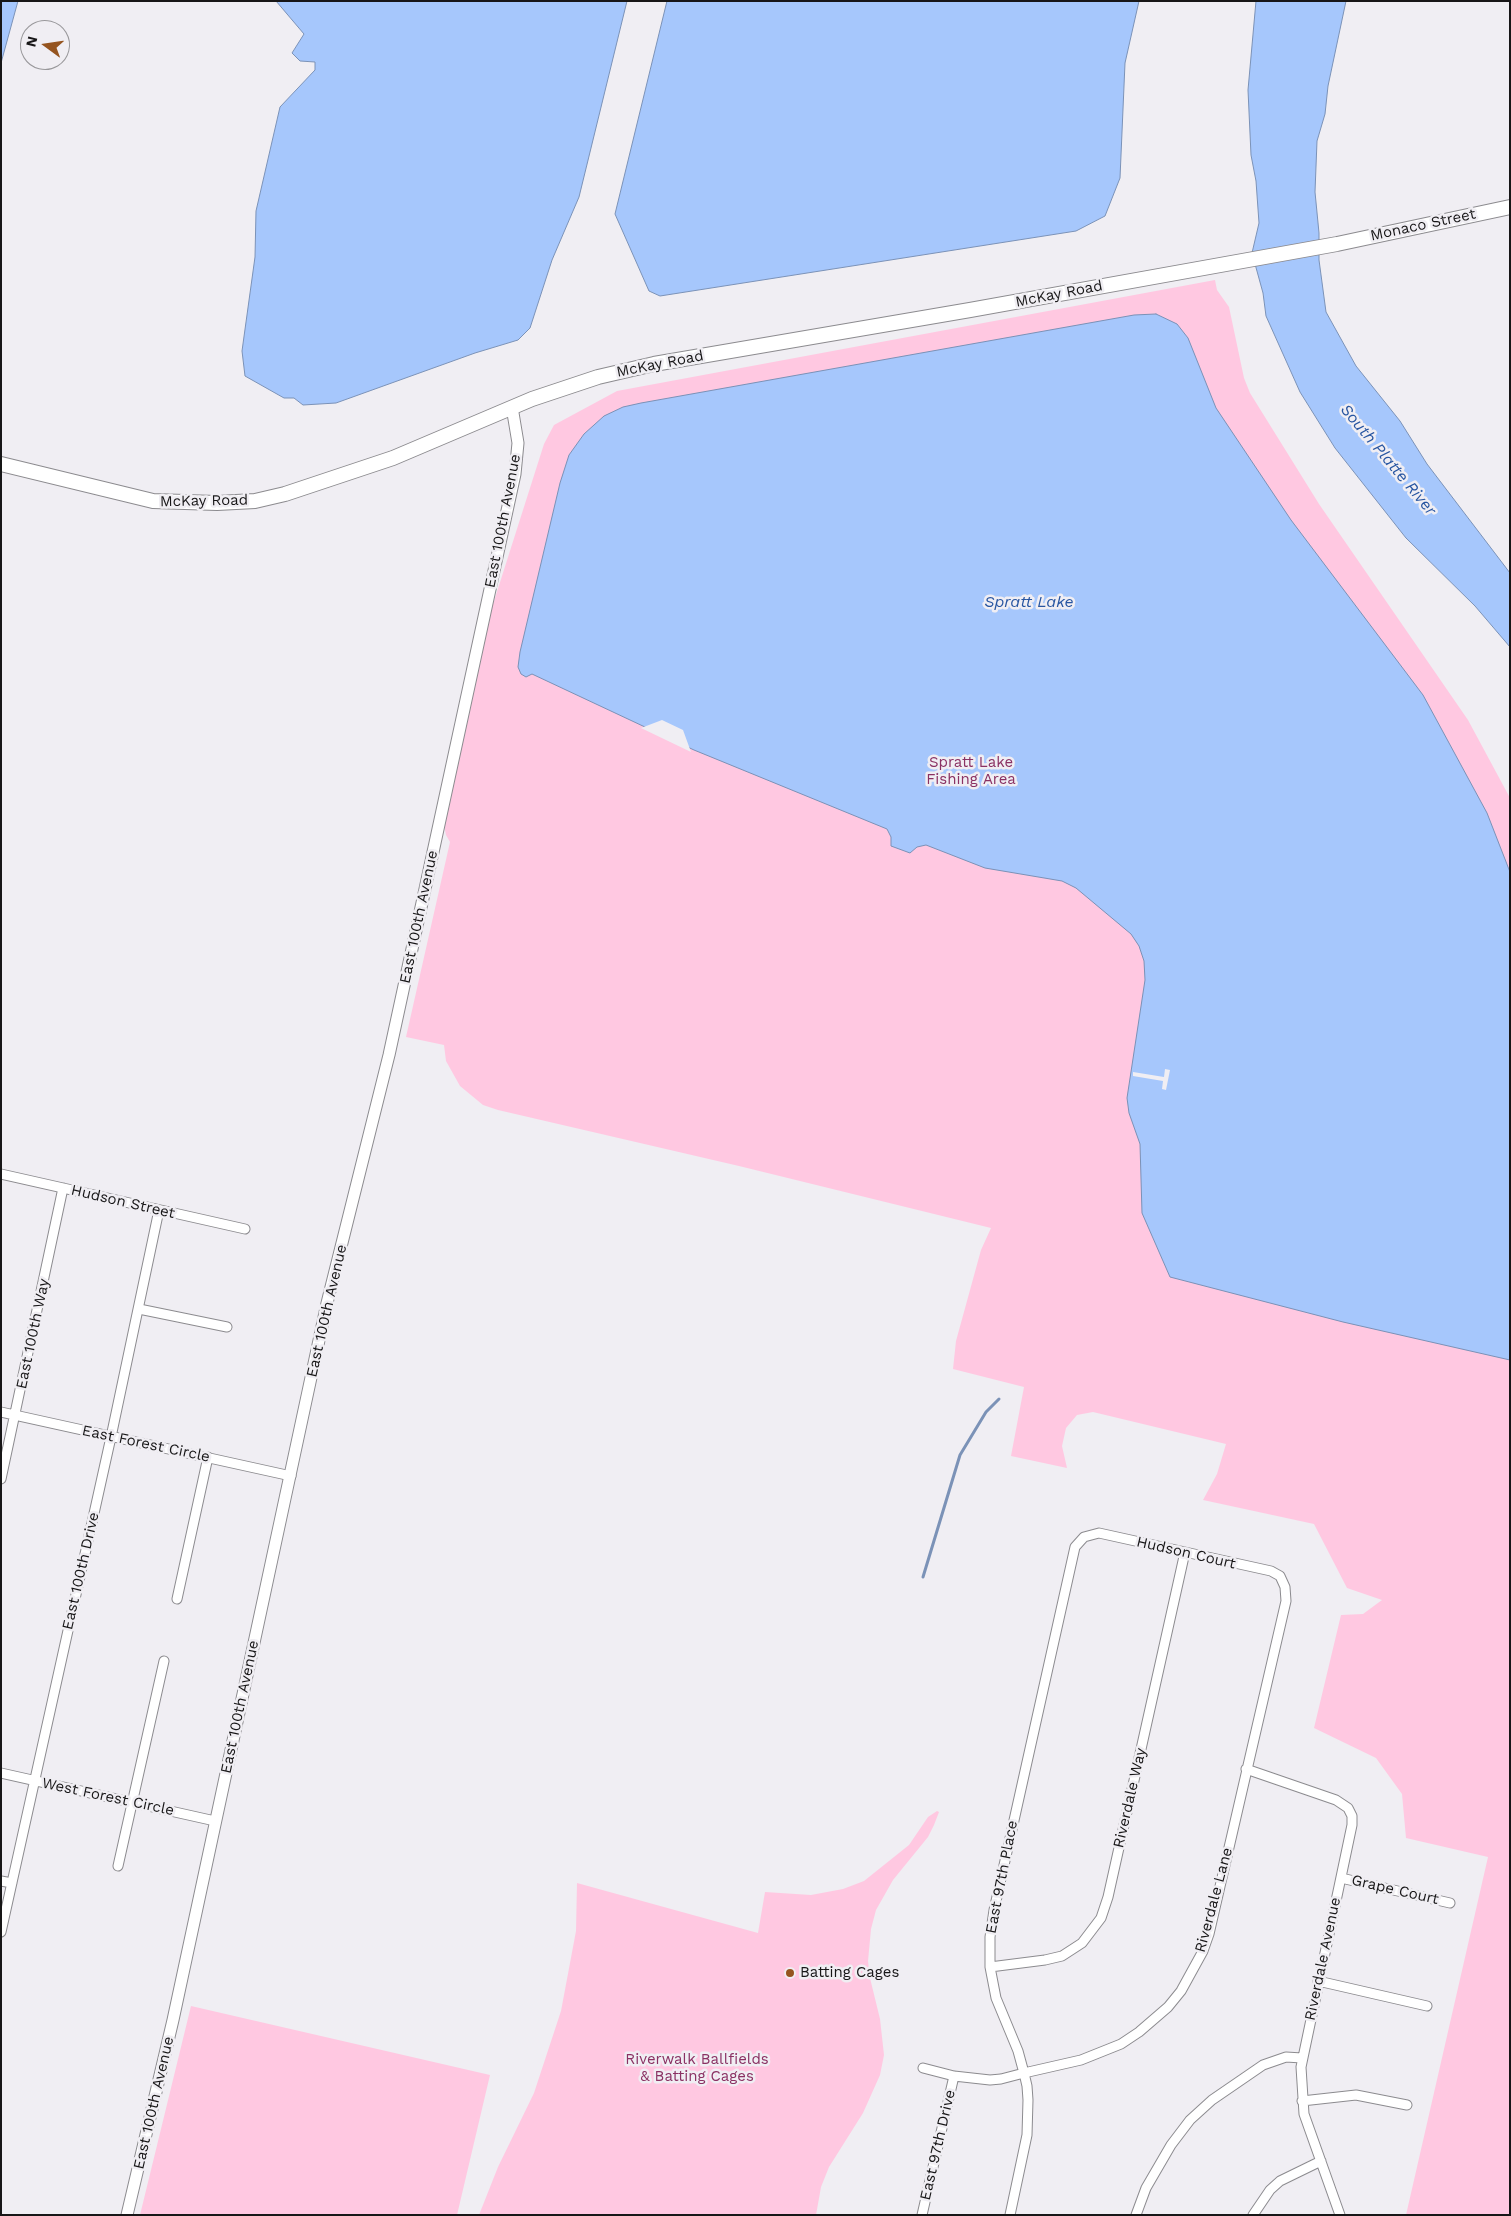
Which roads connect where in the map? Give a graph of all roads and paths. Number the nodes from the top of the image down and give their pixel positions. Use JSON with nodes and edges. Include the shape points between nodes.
{"nodes":[{"id":1,"x":1510,"y":207,"type":"edge"},
{"id":2,"x":1337,"y":244,"type":"joint"},
{"id":3,"x":512,"y":408,"type":"junction"},
{"id":4,"x":1,"y":464,"type":"edge"},
{"id":5,"x":1,"y":1174,"type":"edge"},
{"id":6,"x":63,"y":1188,"type":"junction"},
{"id":7,"x":159,"y":1210,"type":"junction"},
{"id":8,"x":246,"y":1229,"type":"dead end"},
{"id":9,"x":139,"y":1309,"type":"junction"},
{"id":10,"x":227,"y":1327,"type":"dead end"},
{"id":11,"x":1,"y":1412,"type":"edge"},
{"id":12,"x":16,"y":1416,"type":"junction"},
{"id":13,"x":111,"y":1437,"type":"junction"},
{"id":14,"x":208,"y":1458,"type":"junction"},
{"id":15,"x":291,"y":1476,"type":"junction"},
{"id":16,"x":1,"y":1479,"type":"edge"},
{"id":17,"x":1081,"y":1540,"type":"joint"},
{"id":18,"x":1185,"y":1552,"type":"junction"},
{"id":19,"x":1285,"y":1587,"type":"joint"},
{"id":20,"x":177,"y":1599,"type":"dead end"},
{"id":21,"x":164,"y":1661,"type":"dead end"},
{"id":22,"x":1246,"y":1769,"type":"junction"},
{"id":23,"x":1,"y":1773,"type":"edge"},
{"id":24,"x":34,"y":1781,"type":"junction"},
{"id":25,"x":132,"y":1802,"type":"junction"},
{"id":26,"x":215,"y":1821,"type":"junction"},
{"id":27,"x":118,"y":1866,"type":"dead end"},
{"id":28,"x":1341,"y":1878,"type":"junction"},
{"id":29,"x":1,"y":1881,"type":"edge"},
{"id":30,"x":12,"y":1883,"type":"junction"},
{"id":31,"x":1450,"y":1903,"type":"dead end"},
{"id":32,"x":1,"y":1932,"type":"edge"},
{"id":33,"x":990,"y":1967,"type":"junction"},
{"id":34,"x":1318,"y":1981,"type":"junction"},
{"id":35,"x":1427,"y":2006,"type":"dead end"},
{"id":36,"x":1302,"y":2058,"type":"junction"},
{"id":37,"x":924,"y":2068,"type":"dead end"},
{"id":38,"x":1024,"y":2073,"type":"junction"},
{"id":39,"x":954,"y":2076,"type":"junction"},
{"id":40,"x":1302,"y":2101,"type":"junction"},
{"id":41,"x":1407,"y":2104,"type":"dead end"},
{"id":42,"x":1321,"y":2161,"type":"junction"},
{"id":43,"x":127,"y":2215,"type":"edge"},
{"id":44,"x":922,"y":2215,"type":"edge"},
{"id":45,"x":1010,"y":2215,"type":"edge"},
{"id":46,"x":1136,"y":2215,"type":"edge"},
{"id":47,"x":1253,"y":2215,"type":"edge"},
{"id":48,"x":1340,"y":2215,"type":"edge"}],
"edges":[{"from":1,"to":2,"type":"main road","name":"Monaco Street"},
{"from":2,"to":3,"type":"main road","name":"McKay Road","via":[[654,364],[598,376]]},
{"from":3,"to":4,"type":"main road","name":"McKay Road","via":[[393,458],[255,501],[217,504],[152,501]]},
{"from":3,"to":15,"type":"street","name":"East 100th Avenue","via":[[518,443],[513,483],[389,1055],[327,1303]]},
{"from":5,"to":6,"type":"street","name":"Hudson Street"},
{"from":6,"to":7,"type":"street","name":"Hudson Street"},
{"from":6,"to":12,"type":"street","name":"East 100th Way"},
{"from":7,"to":8,"type":"street","name":"Hudson Street"},
{"from":7,"to":9,"type":"street","name":"East 100th Drive"},
{"from":9,"to":10,"type":"street"},
{"from":9,"to":13,"type":"street","name":"East 100th Drive"},
{"from":11,"to":12,"type":"street","name":"East Forest Circle"},
{"from":12,"to":13,"type":"street","name":"East Forest Circle"},
{"from":12,"to":16,"type":"street","name":"East 100th Way"},
{"from":13,"to":14,"type":"street","name":"East Forest Circle"},
{"from":13,"to":24,"type":"street","name":"East 100th Drive"},
{"from":14,"to":15,"type":"street","name":"East Forest Circle"},
{"from":14,"to":20,"type":"street"},
{"from":15,"to":26,"type":"street","name":"East 100th Avenue"},
{"from":17,"to":18,"type":"street","name":"Hudson Court","via":[[1099,1533]]},
{"from":17,"to":33,"type":"street","name":"East 97th Place","via":[[1073,1553],[994,1910]]},
{"from":18,"to":19,"type":"street","name":"Hudson Court","via":[[1271,1572],[1280,1576]]},
{"from":18,"to":33,"type":"street","name":"Riverdale Way","via":[[1101,1918],[1082,1943],[1062,1956]]},
{"from":19,"to":22,"type":"street","name":"Riverdale Lane","via":[[1286,1601]]},
{"from":21,"to":25,"type":"street"},
{"from":22,"to":28,"type":"street","name":"Riverdale Avenue","via":[[1336,1800],[1348,1808],[1352,1825]]},
{"from":22,"to":38,"type":"street","name":"Riverdale Lane","via":[[1209,1934],[1181,1991],[1149,2025],[1121,2044],[1081,2060]]},
{"from":23,"to":24,"type":"street","name":"West Forest Circle"},
{"from":24,"to":25,"type":"street","name":"West Forest Circle"},
{"from":24,"to":30,"type":"street","name":"East 100th Drive"},
{"from":25,"to":26,"type":"street","name":"West Forest Circle"},
{"from":25,"to":27,"type":"street"},
{"from":26,"to":43,"type":"street","name":"East 100th Avenue"},
{"from":28,"to":31,"type":"street","name":"Grape Court"},
{"from":28,"to":34,"type":"street","name":"Riverdale Avenue"},
{"from":29,"to":30,"type":"street"},
{"from":30,"to":32,"type":"street","name":"East 100th Drive"},
{"from":33,"to":38,"type":"street","name":"East 97th Place","via":[[996,1998]]},
{"from":34,"to":35,"type":"street"},
{"from":34,"to":36,"type":"street","name":"Riverdale Avenue"},
{"from":36,"to":40,"type":"street","name":"Riverdale Avenue"},
{"from":36,"to":46,"type":"street","via":[[1286,2057],[1263,2065],[1226,2088],[1198,2113],[1162,2158]]},
{"from":37,"to":39,"type":"street","name":"Riverdale Lane"},
{"from":38,"to":39,"type":"street","name":"Riverdale Lane","via":[[990,2080]]},
{"from":38,"to":45,"type":"street","name":"East 97th Place","via":[[1028,2100],[1027,2135]]},
{"from":39,"to":44,"type":"street","name":"East 97th Drive"},
{"from":40,"to":41,"type":"street","via":[[1356,2094]]},
{"from":40,"to":42,"type":"street","name":"Riverdale Avenue"},
{"from":42,"to":47,"type":"street","via":[[1280,2181]]},
{"from":42,"to":48,"type":"street","name":"Riverdale Avenue"}]}
